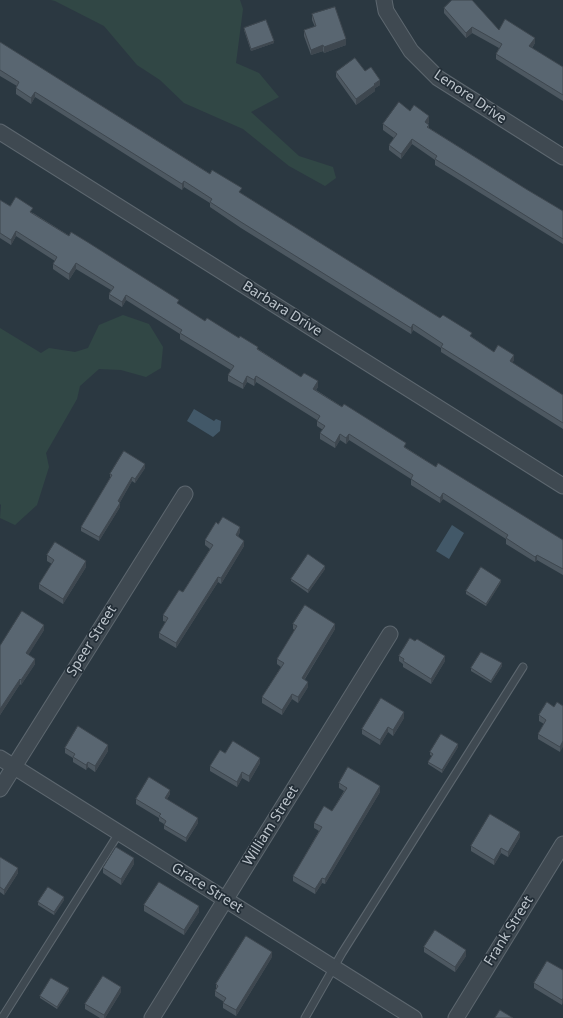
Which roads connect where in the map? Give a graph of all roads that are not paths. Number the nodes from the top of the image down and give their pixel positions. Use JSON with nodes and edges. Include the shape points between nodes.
{"nodes":[{"id":1,"x":384,"y":0,"type":"edge"},
{"id":2,"x":0,"y":132,"type":"edge"},
{"id":3,"x":563,"y":157,"type":"edge"},
{"id":4,"x":563,"y":486,"type":"edge"},
{"id":5,"x":185,"y":494,"type":"dead end"},
{"id":6,"x":390,"y":634,"type":"dead end"},
{"id":7,"x":523,"y":667,"type":"dead end"},
{"id":8,"x":0,"y":758,"type":"edge"},
{"id":9,"x":14,"y":767,"type":"junction"},
{"id":10,"x":0,"y":789,"type":"edge"},
{"id":11,"x":119,"y":833,"type":"junction"},
{"id":12,"x":563,"y":844,"type":"edge"},
{"id":13,"x":226,"y":900,"type":"junction"},
{"id":14,"x":334,"y":968,"type":"junction"},
{"id":15,"x":2,"y":1018,"type":"edge"},
{"id":16,"x":152,"y":1018,"type":"edge"},
{"id":17,"x":305,"y":1018,"type":"edge"},
{"id":18,"x":414,"y":1018,"type":"edge"},
{"id":19,"x":456,"y":1018,"type":"edge"}],
"edges":[{"from":1,"to":3,"type":"street","name":"Lenore Drive","via":[[386,11],[410,51],[438,78]]},
{"from":2,"to":4,"type":"street","name":"Barbara Drive"},
{"from":5,"to":9,"type":"street","name":"Speer Street"},
{"from":6,"to":13,"type":"street","name":"William Street"},
{"from":7,"to":14,"type":"lane"},
{"from":8,"to":9,"type":"street","name":"Grace Street"},
{"from":9,"to":10,"type":"street","name":"Speer Street"},
{"from":9,"to":11,"type":"street","name":"Grace Street"},
{"from":11,"to":13,"type":"street","name":"Grace Street"},
{"from":11,"to":15,"type":"lane"},
{"from":12,"to":19,"type":"street","name":"Frank Street"},
{"from":13,"to":14,"type":"street","name":"Grace Street"},
{"from":13,"to":16,"type":"street","name":"William Street"},
{"from":14,"to":17,"type":"lane"},
{"from":14,"to":18,"type":"street","name":"Grace Street"}]}
